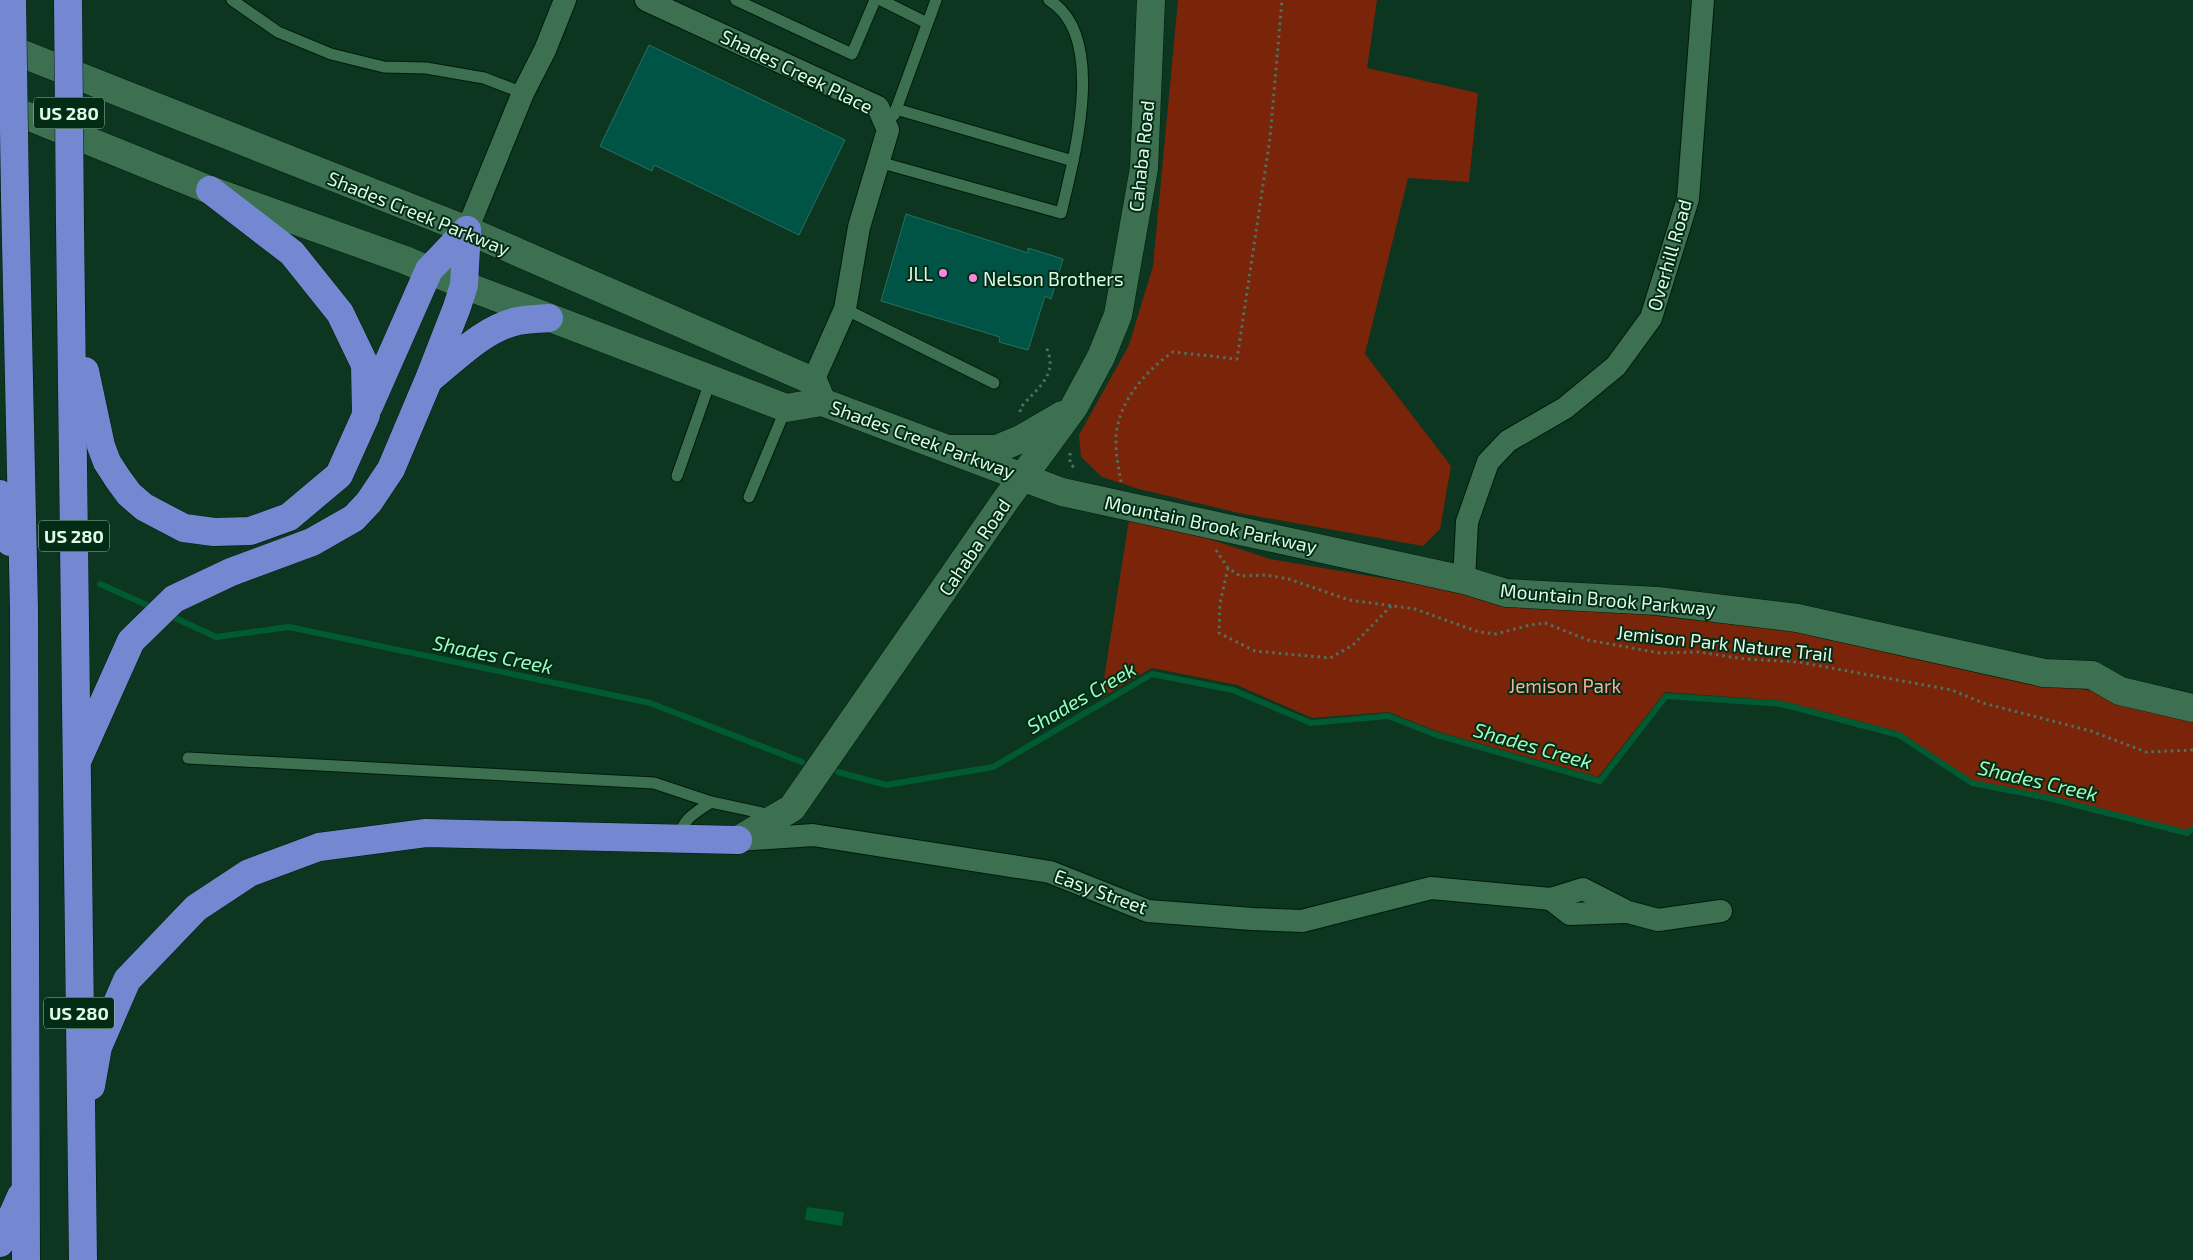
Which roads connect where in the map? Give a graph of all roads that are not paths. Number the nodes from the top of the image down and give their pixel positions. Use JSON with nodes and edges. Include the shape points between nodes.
{"nodes":[{"id":1,"x":12,"y":0,"type":"edge"},
{"id":2,"x":68,"y":0,"type":"edge"},
{"id":3,"x":232,"y":0,"type":"edge"},
{"id":4,"x":565,"y":0,"type":"edge"},
{"id":5,"x":646,"y":0,"type":"edge"},
{"id":6,"x":736,"y":0,"type":"edge"},
{"id":7,"x":875,"y":0,"type":"edge"},
{"id":8,"x":881,"y":0,"type":"edge"},
{"id":9,"x":936,"y":0,"type":"edge"},
{"id":10,"x":1049,"y":0,"type":"edge"},
{"id":11,"x":1151,"y":0,"type":"edge"},
{"id":12,"x":1703,"y":0,"type":"edge"},
{"id":13,"x":928,"y":23,"type":"junction"},
{"id":14,"x":0,"y":45,"type":"edge"},
{"id":15,"x":523,"y":93,"type":"junction"},
{"id":16,"x":0,"y":105,"type":"edge"},
{"id":17,"x":896,"y":109,"type":"junction"},
{"id":18,"x":888,"y":130,"type":"junction"},
{"id":19,"x":1074,"y":161,"type":"junction"},
{"id":20,"x":879,"y":162,"type":"junction"},
{"id":21,"x":210,"y":190,"type":"junction"},
{"id":22,"x":467,"y":230,"type":"junction"},
{"id":23,"x":429,"y":270,"type":"junction"},
{"id":24,"x":464,"y":285,"type":"junction"},
{"id":25,"x":72,"y":308,"type":"junction"},
{"id":26,"x":845,"y":309,"type":"junction"},
{"id":27,"x":549,"y":318,"type":"junction"},
{"id":28,"x":430,"y":379,"type":"junction"},
{"id":29,"x":711,"y":379,"type":"junction"},
{"id":30,"x":994,"y":383,"type":"dead end"},
{"id":31,"x":818,"y":392,"type":"junction"},
{"id":32,"x":786,"y":408,"type":"junction"},
{"id":33,"x":1074,"y":408,"type":"junction"},
{"id":34,"x":366,"y":415,"type":"junction"},
{"id":35,"x":946,"y":449,"type":"junction"},
{"id":36,"x":677,"y":476,"type":"dead end"},
{"id":37,"x":1024,"y":477,"type":"junction"},
{"id":38,"x":0,"y":494,"type":"edge"},
{"id":39,"x":749,"y":497,"type":"dead end"},
{"id":40,"x":1464,"y":580,"type":"junction"},
{"id":41,"x":24,"y":609,"type":"junction"},
{"id":42,"x":2193,"y":708,"type":"edge"},
{"id":43,"x":188,"y":758,"type":"dead end"},
{"id":44,"x":76,"y":765,"type":"junction"},
{"id":45,"x":712,"y":802,"type":"junction"},
{"id":46,"x":777,"y":817,"type":"junction"},
{"id":47,"x":680,"y":838,"type":"junction"},
{"id":48,"x":738,"y":840,"type":"junction"},
{"id":49,"x":1721,"y":911,"type":"dead end"},
{"id":50,"x":80,"y":1141,"type":"junction"},
{"id":51,"x":26,"y":1185,"type":"junction"},
{"id":52,"x":0,"y":1243,"type":"edge"},
{"id":53,"x":26,"y":1260,"type":"edge"},
{"id":54,"x":83,"y":1260,"type":"edge"}],
"edges":[{"from":1,"to":41,"type":"highway","number":"US 280","bridge":true},
{"from":2,"to":25,"type":"highway","number":"US 280","bridge":true},
{"from":3,"to":15,"type":"lane","via":[[278,32],[331,54],[384,67],[426,68],[484,78]]},
{"from":4,"to":15,"type":"street"},
{"from":5,"to":18,"type":"street","name":"Shades Creek Place","via":[[878,107]]},
{"from":6,"to":7,"type":"lane","via":[[852,54]]},
{"from":8,"to":13,"type":"lane"},
{"from":9,"to":13,"type":"lane"},
{"from":10,"to":19,"type":"lane","via":[[1070,20],[1081,52],[1081,96]]},
{"from":11,"to":33,"type":"main road","name":"Cahaba Road","via":[[1144,168],[1118,315],[1101,357]]},
{"from":12,"to":40,"type":"street","name":"Overhill Road","via":[[1688,199],[1651,318],[1616,366],[1564,408],[1508,441],[1488,462],[1467,522]]},
{"from":13,"to":17,"type":"lane"},
{"from":14,"to":22,"type":"main road","name":"Shades Creek Parkway"},
{"from":15,"to":22,"type":"street"},
{"from":16,"to":21,"type":"main road"},
{"from":17,"to":18,"type":"lane"},
{"from":17,"to":19,"type":"lane"},
{"from":18,"to":20,"type":"street","name":"Shades Creek Place"},
{"from":19,"to":20,"type":"lane","via":[[1061,213]]},
{"from":20,"to":26,"type":"street","name":"Shades Creek Place","via":[[859,227]]},
{"from":21,"to":23,"type":"main road"},
{"from":21,"to":34,"type":"highway","via":[[292,253],[340,313],[365,365]]},
{"from":22,"to":23,"type":"highway"},
{"from":22,"to":24,"type":"highway"},
{"from":22,"to":31,"type":"main road","name":"Shades Creek Parkway"},
{"from":23,"to":24,"type":"main road"},
{"from":23,"to":34,"type":"highway"},
{"from":24,"to":27,"type":"main road"},
{"from":24,"to":28,"type":"highway"},
{"from":25,"to":34,"type":"highway","via":[[96,426],[107,462],[129,494],[144,507],[184,528],[214,532],[250,531],[289,517],[338,475]]},
{"from":25,"to":44,"type":"highway","number":"US 280"},
{"from":26,"to":30,"type":"lane"},
{"from":26,"to":31,"type":"street","name":"Shades Creek Place"},
{"from":27,"to":28,"type":"highway","via":[[517,321],[497,329]]},
{"from":27,"to":29,"type":"main road"},
{"from":28,"to":44,"type":"highway","via":[[391,469],[374,496],[354,518],[312,542],[231,572],[174,598],[130,641]]},
{"from":29,"to":32,"type":"main road"},
{"from":29,"to":36,"type":"lane"},
{"from":31,"to":32,"type":"main road","name":"Shades Creek Parkway"},
{"from":31,"to":35,"type":"main road","name":"Shades Creek Parkway"},
{"from":32,"to":39,"type":"lane"},
{"from":33,"to":35,"type":"main road","via":[[998,449]]},
{"from":33,"to":37,"type":"main road","name":"Cahaba Road"},
{"from":35,"to":37,"type":"main road","name":"Shades Creek Parkway"},
{"from":37,"to":40,"type":"main road","name":"Mountain Brook Parkway","via":[[1062,492],[1154,512],[1213,534]]},
{"from":37,"to":46,"type":"main road","name":"Cahaba Road","via":[[792,808]]},
{"from":38,"to":41,"type":"highway"},
{"from":40,"to":42,"type":"main road","name":"Mountain Brook Parkway","via":[[1506,593],[1657,601],[1797,618],[2044,673],[2092,675],[2120,691]]},
{"from":41,"to":51,"type":"highway","number":"US 280"},
{"from":43,"to":45,"type":"lane","via":[[654,783]]},
{"from":44,"to":50,"type":"highway","number":"US 280"},
{"from":45,"to":46,"type":"lane"},
{"from":45,"to":47,"type":"lane","via":[[691,816],[681,830]]},
{"from":46,"to":48,"type":"main road","name":"Cahaba Road"},
{"from":47,"to":48,"type":"highway"},
{"from":47,"to":50,"type":"highway","via":[[426,833],[319,847],[249,873],[196,908],[127,980],[98,1047]]},
{"from":48,"to":49,"type":"street","name":"Easy Street","via":[[813,835],[1050,872],[1148,910],[1252,919],[1302,921],[1431,888],[1552,899],[1583,890],[1628,912],[1658,920]]},
{"from":50,"to":54,"type":"highway","number":"US 280"},
{"from":51,"to":52,"type":"highway"},
{"from":51,"to":53,"type":"highway","number":"US 280"}]}
